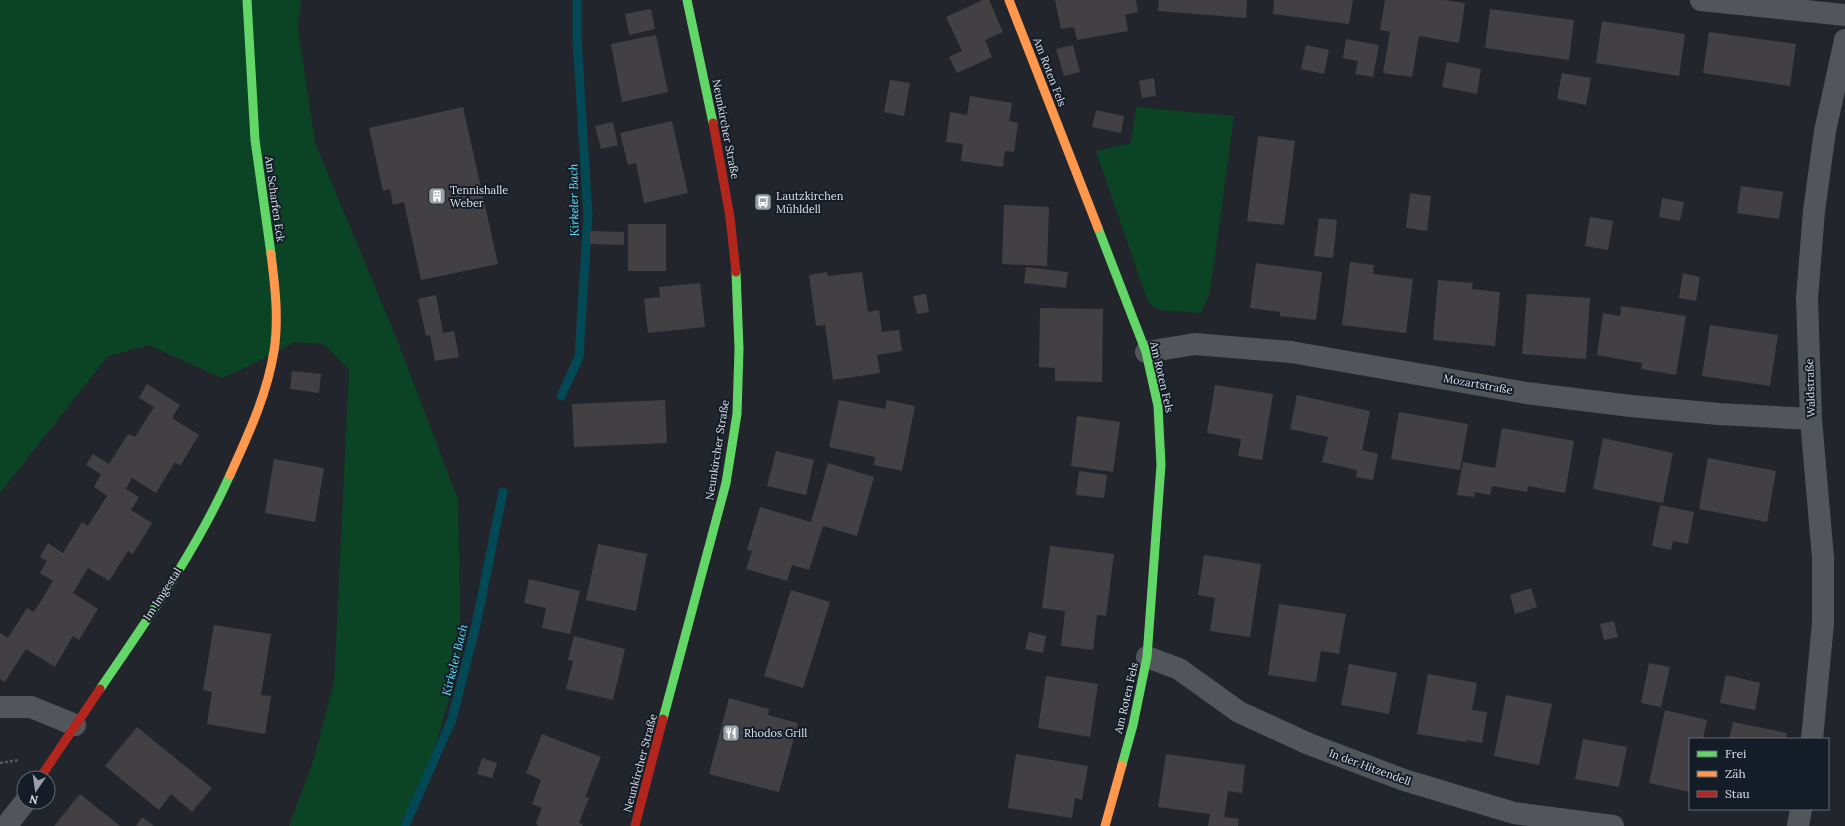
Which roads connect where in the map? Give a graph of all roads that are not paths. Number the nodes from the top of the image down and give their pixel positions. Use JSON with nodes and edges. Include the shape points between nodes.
{"nodes":[{"id":1,"x":247,"y":0,"type":"edge"},
{"id":2,"x":687,"y":0,"type":"edge"},
{"id":3,"x":1009,"y":0,"type":"edge"},
{"id":4,"x":1700,"y":0,"type":"edge"},
{"id":5,"x":1845,"y":15,"type":"edge"},
{"id":6,"x":1845,"y":40,"type":"edge"},
{"id":7,"x":1146,"y":352,"type":"junction"},
{"id":8,"x":263,"y":400,"type":"joint"},
{"id":9,"x":1811,"y":418,"type":"junction"},
{"id":10,"x":1147,"y":657,"type":"junction"},
{"id":11,"x":0,"y":707,"type":"edge"},
{"id":12,"x":74,"y":725,"type":"junction"},
{"id":13,"x":1812,"y":738,"type":"edge"},
{"id":14,"x":45,"y":770,"type":"edge"},
{"id":15,"x":19,"y":810,"type":"edge"},
{"id":16,"x":1801,"y":810,"type":"edge"},
{"id":17,"x":1514,"y":819,"type":"edge"},
{"id":18,"x":6,"y":826,"type":"edge"},
{"id":19,"x":635,"y":826,"type":"edge"},
{"id":20,"x":1104,"y":826,"type":"edge"},
{"id":21,"x":1613,"y":826,"type":"edge"},
{"id":22,"x":1798,"y":826,"type":"edge"}],
"edges":[{"from":1,"to":8,"type":"street","name":"Am Scharfen Eck","via":[[252,113],[275,289],[274,348]]},
{"from":2,"to":19,"type":"street","name":"Neunkircher Straße","via":[[720,156],[730,217],[737,284],[736,414],[726,483]]},
{"from":3,"to":7,"type":"street","name":"Am Roten Fels"},
{"from":4,"to":5,"type":"street"},
{"from":6,"to":9,"type":"street","name":"Waldstraße","via":[[1825,131],[1814,211],[1807,298]]},
{"from":7,"to":9,"type":"street","name":"Mozartstraße","via":[[1194,344],[1290,352],[1534,394],[1711,414]]},
{"from":7,"to":10,"type":"street","name":"Am Roten Fels","via":[[1158,406],[1162,465]]},
{"from":8,"to":12,"type":"street","name":"Im Imgestal","via":[[214,509],[169,585]]},
{"from":9,"to":13,"type":"street","name":"Waldstraße","via":[[1823,558],[1823,623]]},
{"from":10,"to":17,"type":"street","name":"In der Hitzendell","via":[[1179,669],[1239,712],[1309,744]]},
{"from":10,"to":20,"type":"street","name":"Am Roten Fels","via":[[1133,725]]},
{"from":11,"to":12,"type":"street","via":[[31,707]]},
{"from":12,"to":14,"type":"street","name":"Im Imgestal"},
{"from":15,"to":18,"type":"street"},
{"from":16,"to":22,"type":"street"},
{"from":17,"to":21,"type":"street","name":"In der Hitzendell"}]}
